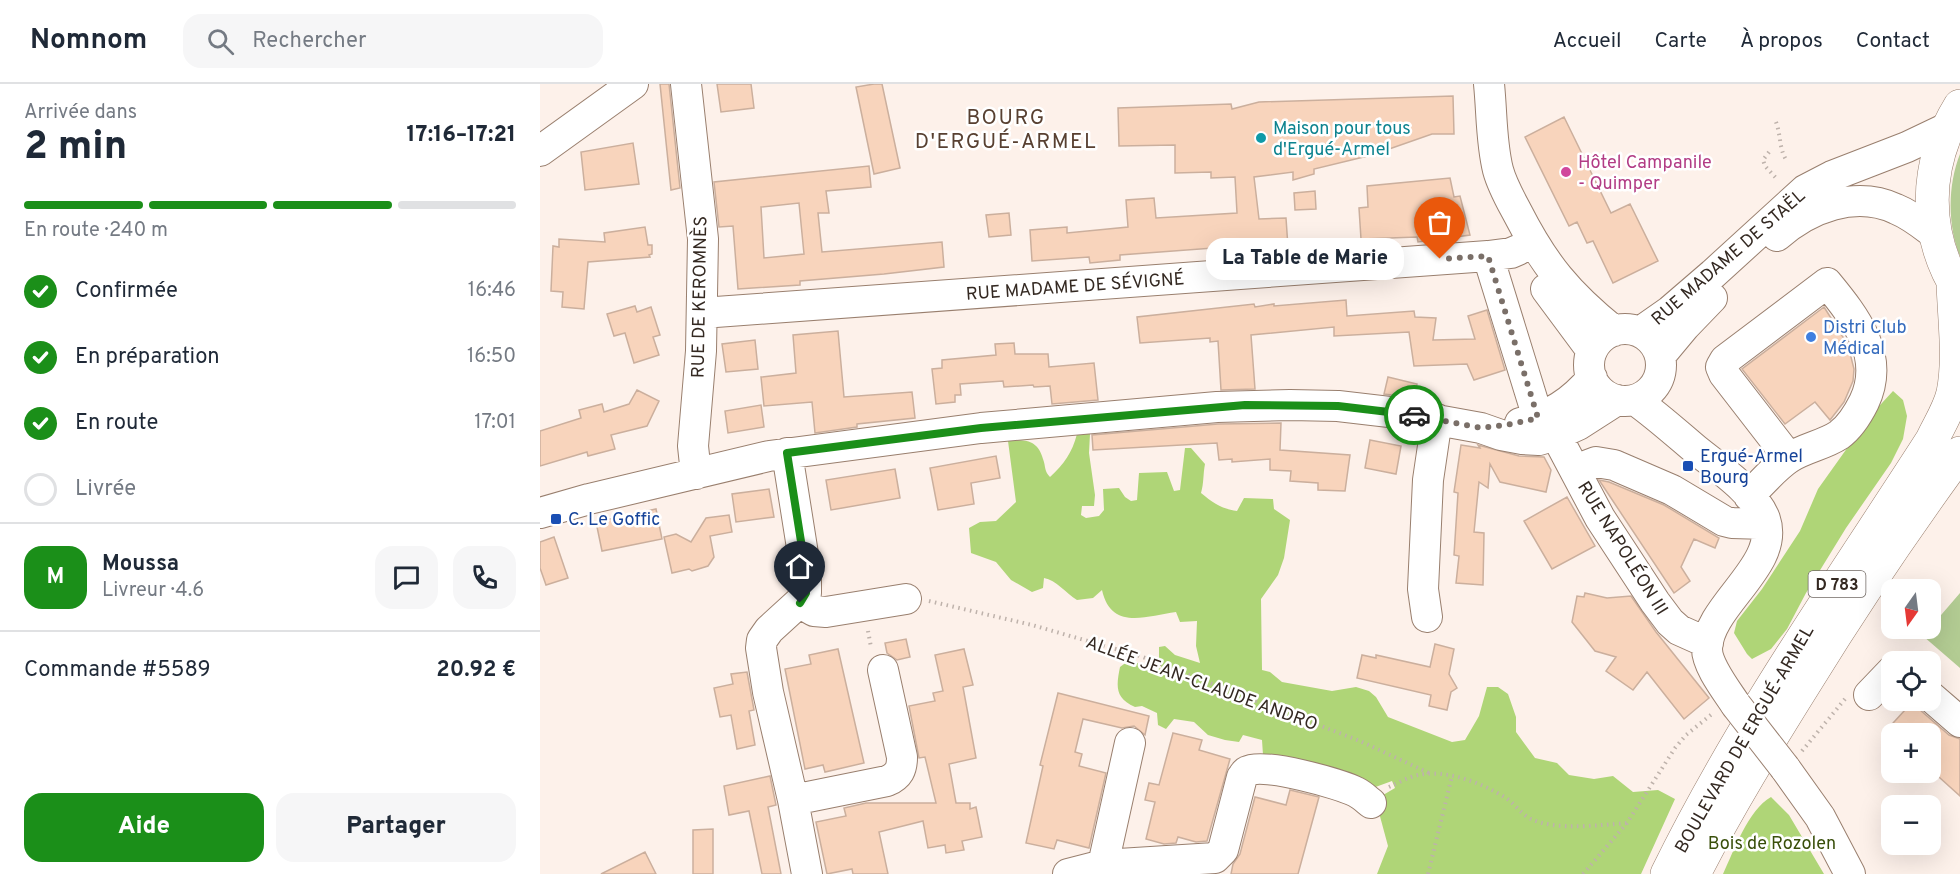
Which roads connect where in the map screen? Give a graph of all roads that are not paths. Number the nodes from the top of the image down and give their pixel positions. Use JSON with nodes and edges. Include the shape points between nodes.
{"nodes":[{"id":1,"x":633,"y":84,"type":"edge"},
{"id":2,"x":686,"y":84,"type":"edge"},
{"id":3,"x":1489,"y":84,"type":"edge"},
{"id":4,"x":1955,"y":116,"type":"edge"},
{"id":5,"x":540,"y":151,"type":"edge"},
{"id":6,"x":1935,"y":234,"type":"junction"},
{"id":7,"x":1530,"y":248,"type":"junction"},
{"id":8,"x":1488,"y":256,"type":"junction"},
{"id":9,"x":1956,"y":288,"type":"edge"},
{"id":10,"x":702,"y":313,"type":"junction"},
{"id":11,"x":1627,"y":331,"type":"junction"},
{"id":12,"x":1592,"y":365,"type":"junction"},
{"id":13,"x":1659,"y":369,"type":"junction"},
{"id":14,"x":1626,"y":400,"type":"junction"},
{"id":15,"x":1437,"y":419,"type":"junction"},
{"id":16,"x":1547,"y":427,"type":"junction"},
{"id":17,"x":1960,"y":453,"type":"edge"},
{"id":18,"x":778,"y":455,"type":"junction"},
{"id":19,"x":1789,"y":458,"type":"junction"},
{"id":20,"x":695,"y":466,"type":"junction"},
{"id":21,"x":1575,"y":470,"type":"junction"},
{"id":22,"x":1724,"y":472,"type":"junction"},
{"id":23,"x":540,"y":496,"type":"edge"},
{"id":24,"x":1749,"y":496,"type":"junction"},
{"id":25,"x":540,"y":513,"type":"edge"},
{"id":26,"x":1766,"y":524,"type":"junction"},
{"id":27,"x":906,"y":599,"type":"road end"},
{"id":28,"x":800,"y":603,"type":"junction"},
{"id":29,"x":1427,"y":617,"type":"dead end"},
{"id":30,"x":1708,"y":643,"type":"junction"},
{"id":31,"x":883,"y":670,"type":"road end"},
{"id":32,"x":1941,"y":706,"type":"edge"},
{"id":33,"x":1960,"y":722,"type":"edge"},
{"id":34,"x":1130,"y":743,"type":"dead end"},
{"id":35,"x":793,"y":800,"type":"junction"},
{"id":36,"x":1368,"y":801,"type":"road end"},
{"id":37,"x":1103,"y":866,"type":"junction"},
{"id":38,"x":807,"y":874,"type":"edge"},
{"id":39,"x":1068,"y":874,"type":"edge"},
{"id":40,"x":1667,"y":874,"type":"edge"},
{"id":41,"x":1694,"y":874,"type":"edge"},
{"id":42,"x":1850,"y":874,"type":"edge"}],
"edges":[{"from":1,"to":5,"type":"street"},
{"from":2,"to":10,"type":"street","name":"RUE DE KEROMNÈS","via":[[703,238]]},
{"from":3,"to":7,"type":"street","via":[[1501,204],[1508,230]]},
{"from":4,"to":6,"type":"main road","name":"BOULEVARD DE ERGUÉ-ARMEL","via":[[1934,170]]},
{"from":4,"to":11,"type":"street","name":"RUE MADAME DE STAËL","via":[[1907,147],[1805,190],[1670,311]]},
{"from":6,"to":9,"type":"main road","name":"BOULEVARD DE ERGUÉ-ARMEL"},
{"from":6,"to":13,"type":"street","name":"RUE MADAME DE STAËL","via":[[1895,208],[1870,202],[1828,205],[1813,212],[1780,233],[1699,311]]},
{"from":7,"to":8,"type":"street","name":"RUE MADAME DE SÉVIGNÉ"},
{"from":7,"to":11,"type":"street","via":[[1566,289]]},
{"from":7,"to":12,"type":"street"},
{"from":8,"to":10,"type":"street","name":"RUE MADAME DE SÉVIGNÉ"},
{"from":8,"to":16,"type":"street","name":"RUE NAPOLÉON III"},
{"from":9,"to":40,"type":"main road","name":"BOULEVARD DE ERGUÉ-ARMEL","number":"D 783","via":[[1957,353],[1953,394],[1944,416],[1801,638]]},
{"from":10,"to":20,"type":"street","name":"RUE DE KEROMNÈS"},
{"from":11,"to":12,"type":"street","via":[[1604,336]]},
{"from":11,"to":13,"type":"street","via":[[1649,338],[1656,346]]},
{"from":12,"to":14,"type":"street","via":[[1598,388],[1606,395]]},
{"from":12,"to":16,"type":"street","via":[[1582,390],[1562,406]]},
{"from":13,"to":14,"type":"street","via":[[1652,390]]},
{"from":13,"to":22,"type":"street"},
{"from":14,"to":16,"type":"street","via":[[1578,425]]},
{"from":14,"to":22,"type":"street"},
{"from":15,"to":16,"type":"street","via":[[1522,439],[1539,440]]},
{"from":15,"to":18,"type":"street","via":[[1338,406],[1245,405],[992,427]]},
{"from":15,"to":29,"type":"street","via":[[1428,480],[1423,589]]},
{"from":16,"to":21,"type":"street","name":"RUE NAPOLÉON III"},
{"from":17,"to":41,"type":"main road","number":"D 783","via":[[1855,603],[1751,770]]},
{"from":18,"to":20,"type":"street"},
{"from":18,"to":28,"type":"street","via":[[806,573],[806,593]]},
{"from":19,"to":19,"type":"street","via":[[1840,434],[1856,416],[1869,387],[1871,360],[1865,336],[1827,283],[1725,360],[1721,367]]},
{"from":19,"to":24,"type":"street"},
{"from":20,"to":23,"type":"street","via":[[588,480]]},
{"from":20,"to":25,"type":"street"},
{"from":21,"to":26,"type":"street","via":[[1605,462],[1648,478],[1724,520]]},
{"from":21,"to":30,"type":"street","name":"RUE NAPOLÉON III","via":[[1604,525],[1670,622]]},
{"from":22,"to":24,"type":"street"},
{"from":24,"to":26,"type":"street"},
{"from":26,"to":30,"type":"street","via":[[1759,558],[1717,621]]},
{"from":27,"to":28,"type":"street","via":[[820,612]]},
{"from":28,"to":35,"type":"street","via":[[769,630],[761,648]]},
{"from":30,"to":42,"type":"street","bridge":true,"via":[[1708,658],[1727,707],[1790,764]]},
{"from":31,"to":35,"type":"street","via":[[902,757],[898,774],[887,781]]},
{"from":32,"to":33,"type":"street"},
{"from":34,"to":37,"type":"street"},
{"from":35,"to":38,"type":"street"},
{"from":36,"to":37,"type":"street","via":[[1347,788],[1275,769],[1254,769],[1242,777],[1223,850],[1215,858]]},
{"from":37,"to":39,"type":"street"}]}
